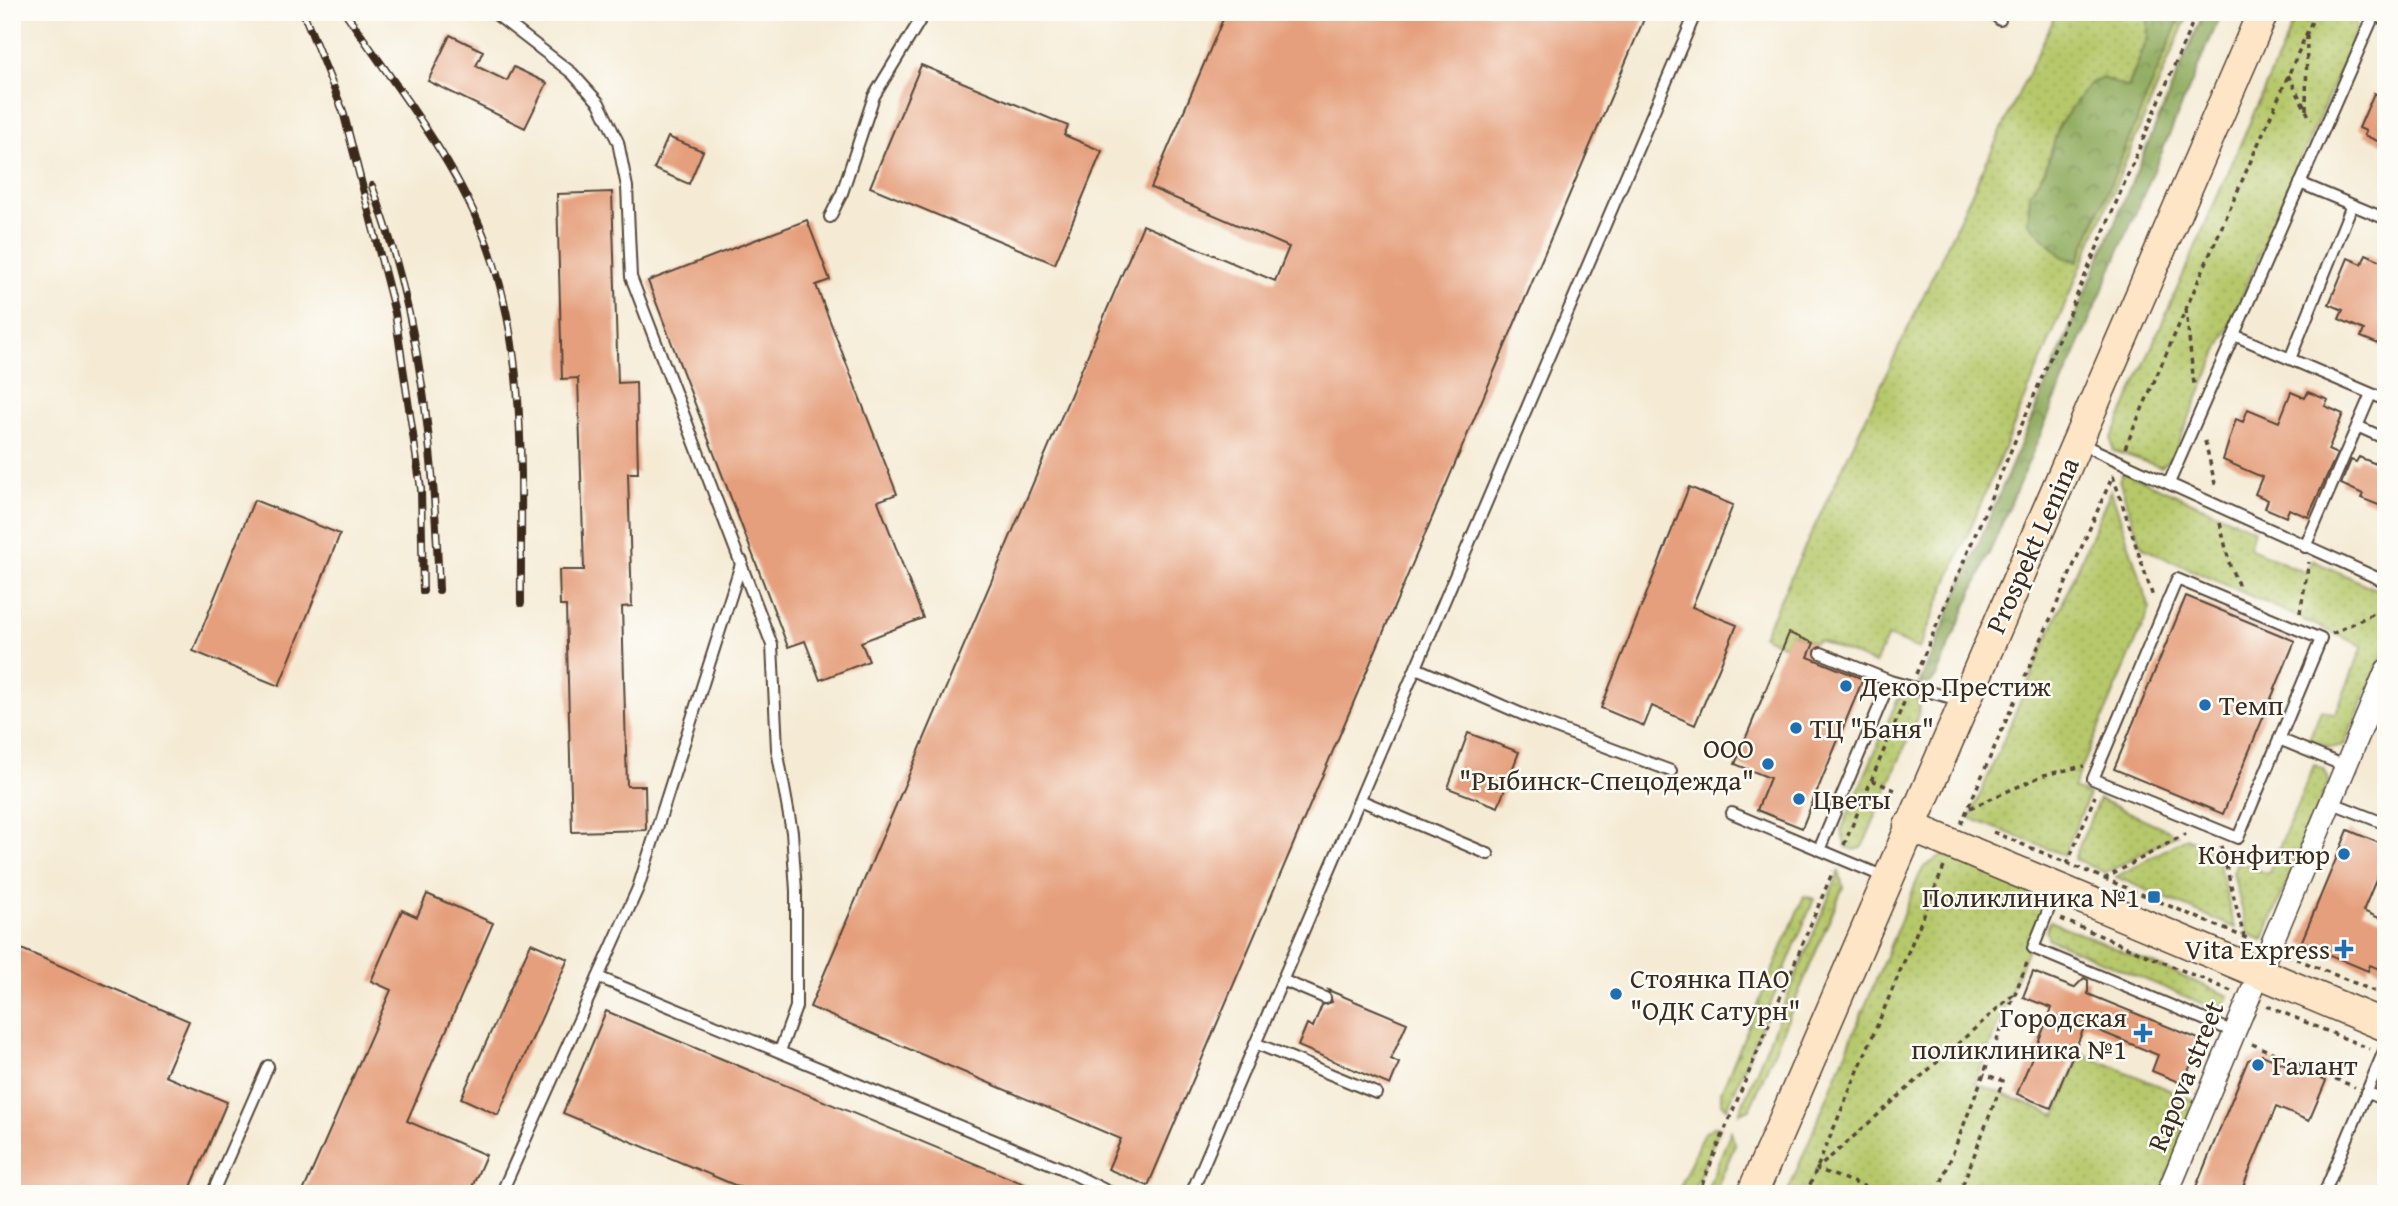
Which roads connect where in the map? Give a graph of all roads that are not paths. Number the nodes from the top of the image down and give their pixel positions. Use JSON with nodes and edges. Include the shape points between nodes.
{"nodes":[{"id":1,"x":493,"y":12,"type":"edge"},
{"id":2,"x":925,"y":12,"type":"edge"},
{"id":3,"x":1696,"y":12,"type":"edge"},
{"id":4,"x":2263,"y":12,"type":"edge"},
{"id":5,"x":2371,"y":14,"type":"edge"},
{"id":6,"x":2386,"y":20,"type":"edge"},
{"id":7,"x":2300,"y":183,"type":"junction"},
{"id":8,"x":2351,"y":205,"type":"junction"},
{"id":9,"x":830,"y":217,"type":"dead end"},
{"id":10,"x":2386,"y":219,"type":"edge"},
{"id":11,"x":2234,"y":335,"type":"junction"},
{"id":12,"x":2290,"y":359,"type":"junction"},
{"id":13,"x":2371,"y":394,"type":"junction"},
{"id":14,"x":2386,"y":400,"type":"edge"},
{"id":15,"x":2357,"y":426,"type":"junction"},
{"id":16,"x":2386,"y":439,"type":"edge"},
{"id":17,"x":2076,"y":442,"type":"junction"},
{"id":18,"x":2169,"y":483,"type":"junction"},
{"id":19,"x":2308,"y":549,"type":"junction"},
{"id":20,"x":742,"y":561,"type":"junction"},
{"id":21,"x":2386,"y":582,"type":"edge"},
{"id":22,"x":1821,"y":653,"type":"dead end"},
{"id":23,"x":1416,"y":668,"type":"junction"},
{"id":24,"x":2386,"y":670,"type":"edge"},
{"id":25,"x":1890,"y":681,"type":"junction"},
{"id":26,"x":1964,"y":701,"type":"junction"},
{"id":27,"x":2279,"y":739,"type":"junction"},
{"id":28,"x":2345,"y":766,"type":"junction"},
{"id":29,"x":1671,"y":771,"type":"dead end"},
{"id":30,"x":1360,"y":800,"type":"junction"},
{"id":31,"x":2330,"y":802,"type":"junction"},
{"id":32,"x":1732,"y":813,"type":"dead end"},
{"id":33,"x":1914,"y":814,"type":"junction"},
{"id":34,"x":2386,"y":824,"type":"edge"},
{"id":35,"x":1819,"y":850,"type":"junction"},
{"id":36,"x":1488,"y":853,"type":"dead end"},
{"id":37,"x":1886,"y":878,"type":"junction"},
{"id":38,"x":2057,"y":888,"type":"junction"},
{"id":39,"x":2258,"y":973,"type":"junction"},
{"id":40,"x":598,"y":977,"type":"junction"},
{"id":41,"x":1282,"y":980,"type":"junction"},
{"id":42,"x":1325,"y":998,"type":"dead end"},
{"id":43,"x":2234,"y":1032,"type":"junction"},
{"id":44,"x":1255,"y":1042,"type":"junction"},
{"id":45,"x":2385,"y":1042,"type":"edge"},
{"id":46,"x":780,"y":1051,"type":"junction"},
{"id":47,"x":268,"y":1066,"type":"dead end"},
{"id":48,"x":2366,"y":1092,"type":"junction"},
{"id":49,"x":1376,"y":1093,"type":"dead end"},
{"id":50,"x":2386,"y":1100,"type":"edge"},
{"id":51,"x":212,"y":1194,"type":"edge"},
{"id":52,"x":501,"y":1194,"type":"edge"},
{"id":53,"x":1113,"y":1194,"type":"edge"},
{"id":54,"x":1191,"y":1194,"type":"edge"},
{"id":55,"x":1752,"y":1194,"type":"edge"},
{"id":56,"x":2167,"y":1194,"type":"edge"},
{"id":57,"x":2324,"y":1194,"type":"edge"}],
"edges":[{"from":1,"to":20,"type":"lane","via":[[572,73],[598,103],[618,142],[627,187],[631,277]]},
{"from":2,"to":9,"type":"lane","via":[[874,96]]},
{"from":3,"to":23,"type":"lane"},
{"from":4,"to":17,"type":"main road","name":"Prospekt Lenina"},
{"from":5,"to":6,"type":"lane"},
{"from":5,"to":7,"type":"lane"},
{"from":7,"to":8,"type":"lane"},
{"from":7,"to":11,"type":"lane"},
{"from":8,"to":10,"type":"lane"},
{"from":8,"to":12,"type":"lane"},
{"from":11,"to":12,"type":"lane"},
{"from":11,"to":18,"type":"lane"},
{"from":12,"to":13,"type":"lane"},
{"from":13,"to":14,"type":"lane"},
{"from":13,"to":15,"type":"lane"},
{"from":15,"to":16,"type":"lane"},
{"from":15,"to":19,"type":"lane"},
{"from":17,"to":18,"type":"lane"},
{"from":17,"to":26,"type":"main road","name":"Prospekt Lenina"},
{"from":18,"to":19,"type":"lane"},
{"from":19,"to":21,"type":"lane"},
{"from":20,"to":40,"type":"lane","via":[[652,851]]},
{"from":20,"to":46,"type":"lane","via":[[772,645],[777,749],[792,832],[796,1007]]},
{"from":22,"to":25,"type":"lane"},
{"from":23,"to":29,"type":"lane","via":[[1540,722]]},
{"from":23,"to":30,"type":"lane"},
{"from":24,"to":28,"type":"street","name":"Rapova street"},
{"from":25,"to":26,"type":"lane"},
{"from":25,"to":35,"type":"lane"},
{"from":26,"to":33,"type":"main road","name":"Prospekt Lenina"},
{"from":27,"to":27,"type":"lane","via":[[2321,639],[2177,579],[2093,779],[2238,838]]},
{"from":27,"to":28,"type":"lane"},
{"from":28,"to":31,"type":"street","name":"Rapova street"},
{"from":30,"to":36,"type":"lane"},
{"from":30,"to":41,"type":"lane"},
{"from":31,"to":34,"type":"lane"},
{"from":31,"to":39,"type":"street","name":"Rapova street"},
{"from":32,"to":35,"type":"lane"},
{"from":33,"to":37,"type":"main road","name":"Prospekt Lenina"},
{"from":33,"to":38,"type":"main road","via":[[1953,852]]},
{"from":35,"to":37,"type":"lane"},
{"from":37,"to":55,"type":"main road","name":"Prospekt Lenina"},
{"from":38,"to":39,"type":"main road"},
{"from":38,"to":43,"type":"lane","via":[[2033,948]]},
{"from":39,"to":43,"type":"street","name":"Rapova street"},
{"from":39,"to":45,"type":"main road"},
{"from":40,"to":46,"type":"lane"},
{"from":40,"to":52,"type":"lane"},
{"from":41,"to":42,"type":"lane"},
{"from":41,"to":44,"type":"lane"},
{"from":43,"to":56,"type":"street","name":"Rapova street"},
{"from":44,"to":49,"type":"lane"},
{"from":44,"to":54,"type":"lane"},
{"from":45,"to":48,"type":"lane"},
{"from":46,"to":53,"type":"lane"},
{"from":47,"to":51,"type":"lane"},
{"from":48,"to":50,"type":"lane"},
{"from":48,"to":57,"type":"lane"}]}
